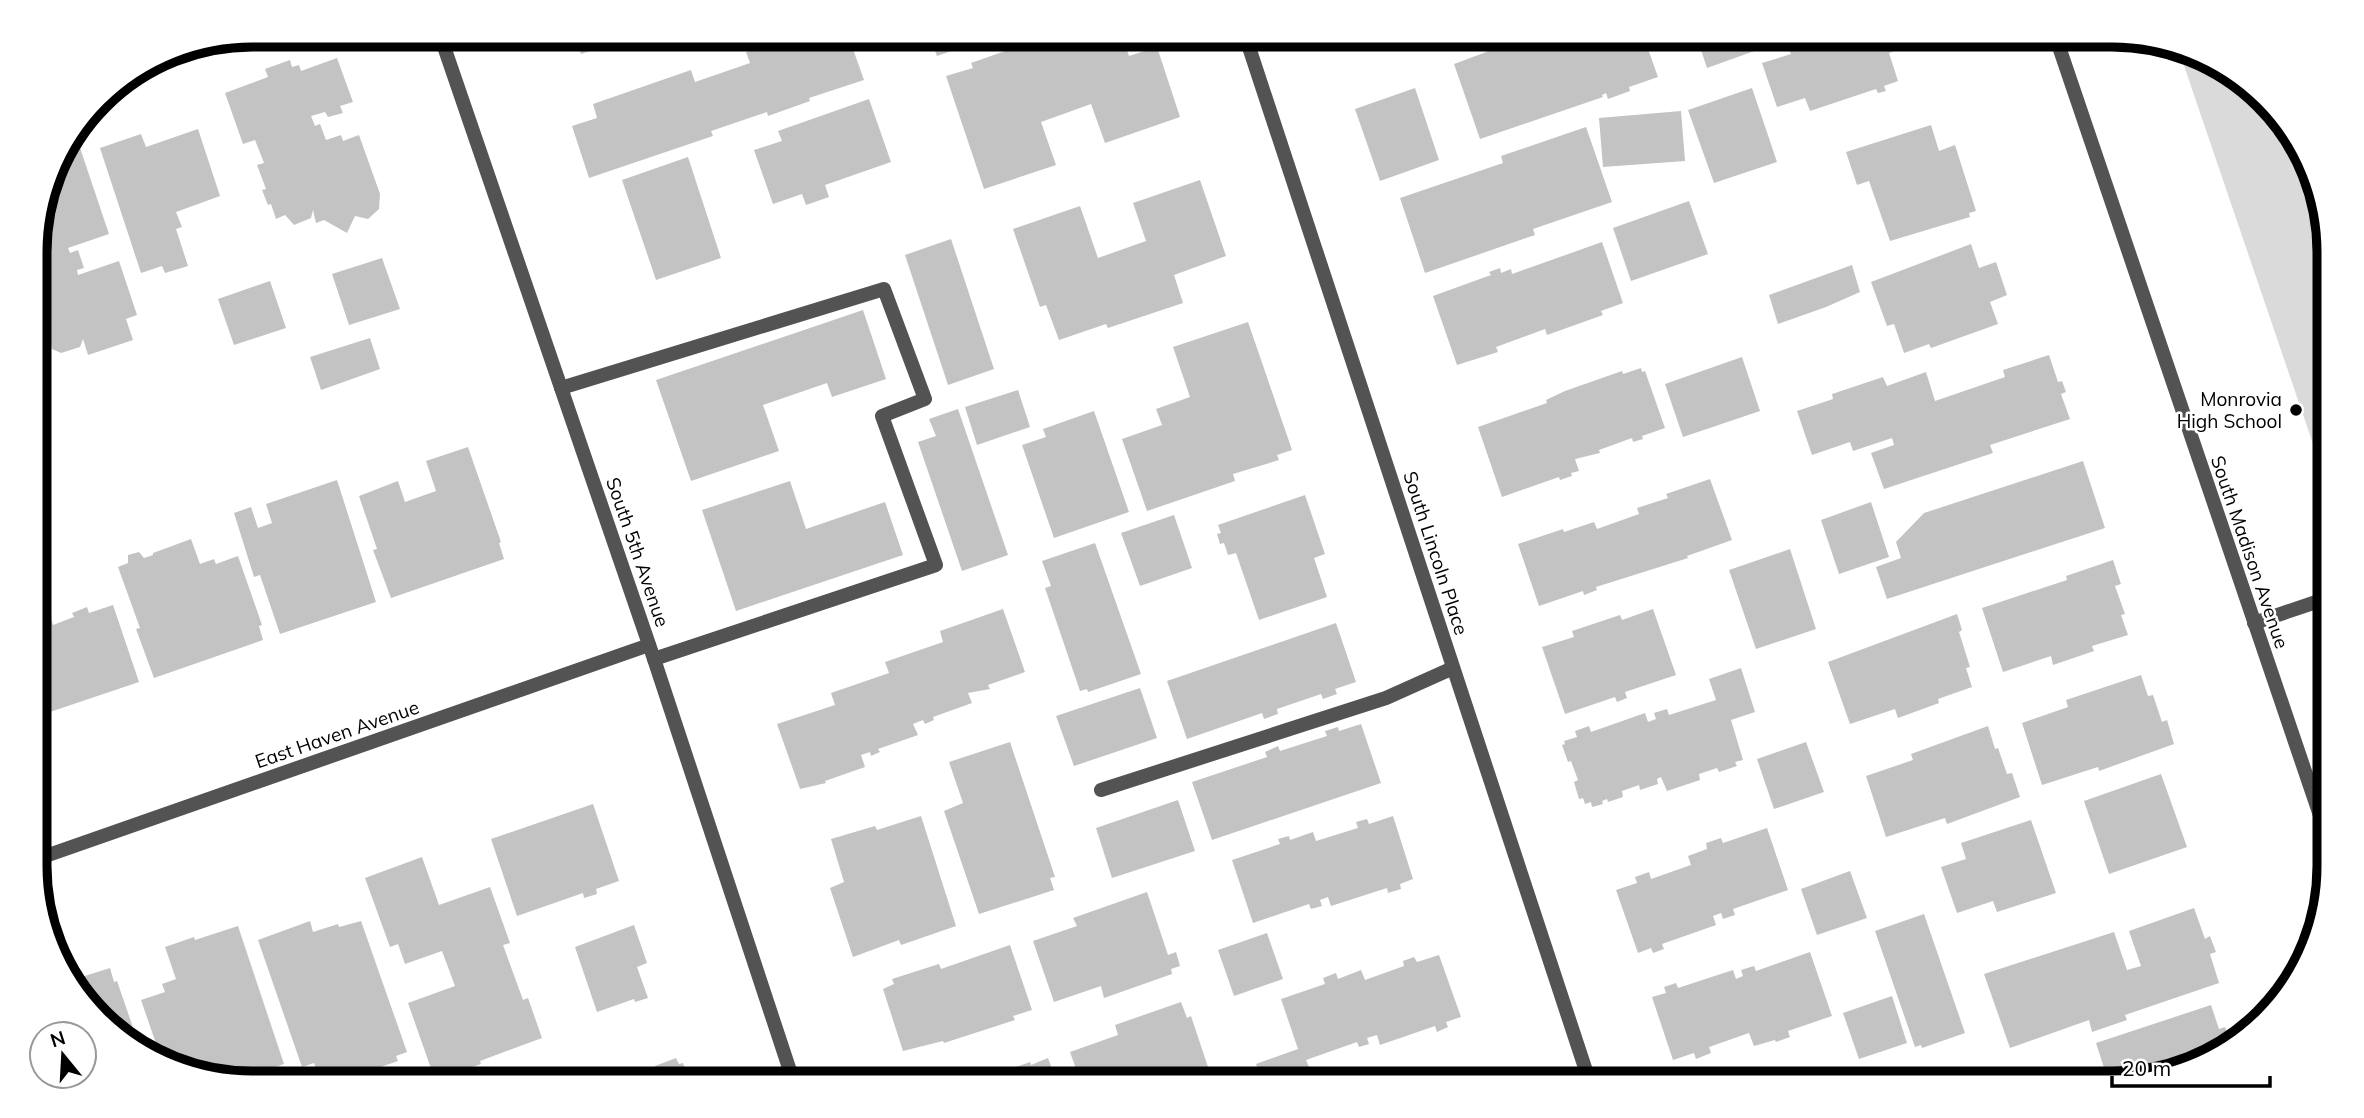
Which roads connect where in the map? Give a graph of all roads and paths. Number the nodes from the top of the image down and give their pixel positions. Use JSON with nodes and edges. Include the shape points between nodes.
{"nodes":[{"id":1,"x":1249,"y":47,"type":"edge"},
{"id":2,"x":2058,"y":47,"type":"edge"},
{"id":3,"x":444,"y":48,"type":"edge"},
{"id":4,"x":561,"y":388,"type":"junction"},
{"id":5,"x":2317,"y":602,"type":"edge"},
{"id":6,"x":2254,"y":623,"type":"junction"},
{"id":7,"x":652,"y":652,"type":"junction"},
{"id":8,"x":1453,"y":667,"type":"junction"},
{"id":9,"x":1101,"y":790,"type":"dead end"},
{"id":10,"x":2317,"y":807,"type":"edge"},
{"id":11,"x":47,"y":856,"type":"edge"},
{"id":12,"x":1586,"y":1070,"type":"edge"},
{"id":13,"x":790,"y":1071,"type":"edge"}],
"edges":[{"from":1,"to":8,"type":"street","name":"South Lincoln Place"},
{"from":2,"to":6,"type":"street","name":"South Madison Avenue"},
{"from":3,"to":4,"type":"street","name":"South 5th Avenue"},
{"from":4,"to":7,"type":"street","name":"South 5th Avenue"},
{"from":4,"to":7,"type":"street","name":"East Haven Avenue","via":[[884,289],[925,399],[882,416],[936,565]]},
{"from":5,"to":6,"type":"street"},
{"from":6,"to":10,"type":"street","name":"South Madison Avenue"},
{"from":7,"to":11,"type":"street","name":"East Haven Avenue"},
{"from":7,"to":13,"type":"street","name":"South 5th Avenue"},
{"from":8,"to":9,"type":"street","via":[[1386,698]]},
{"from":8,"to":12,"type":"street","name":"South Lincoln Place"}]}
